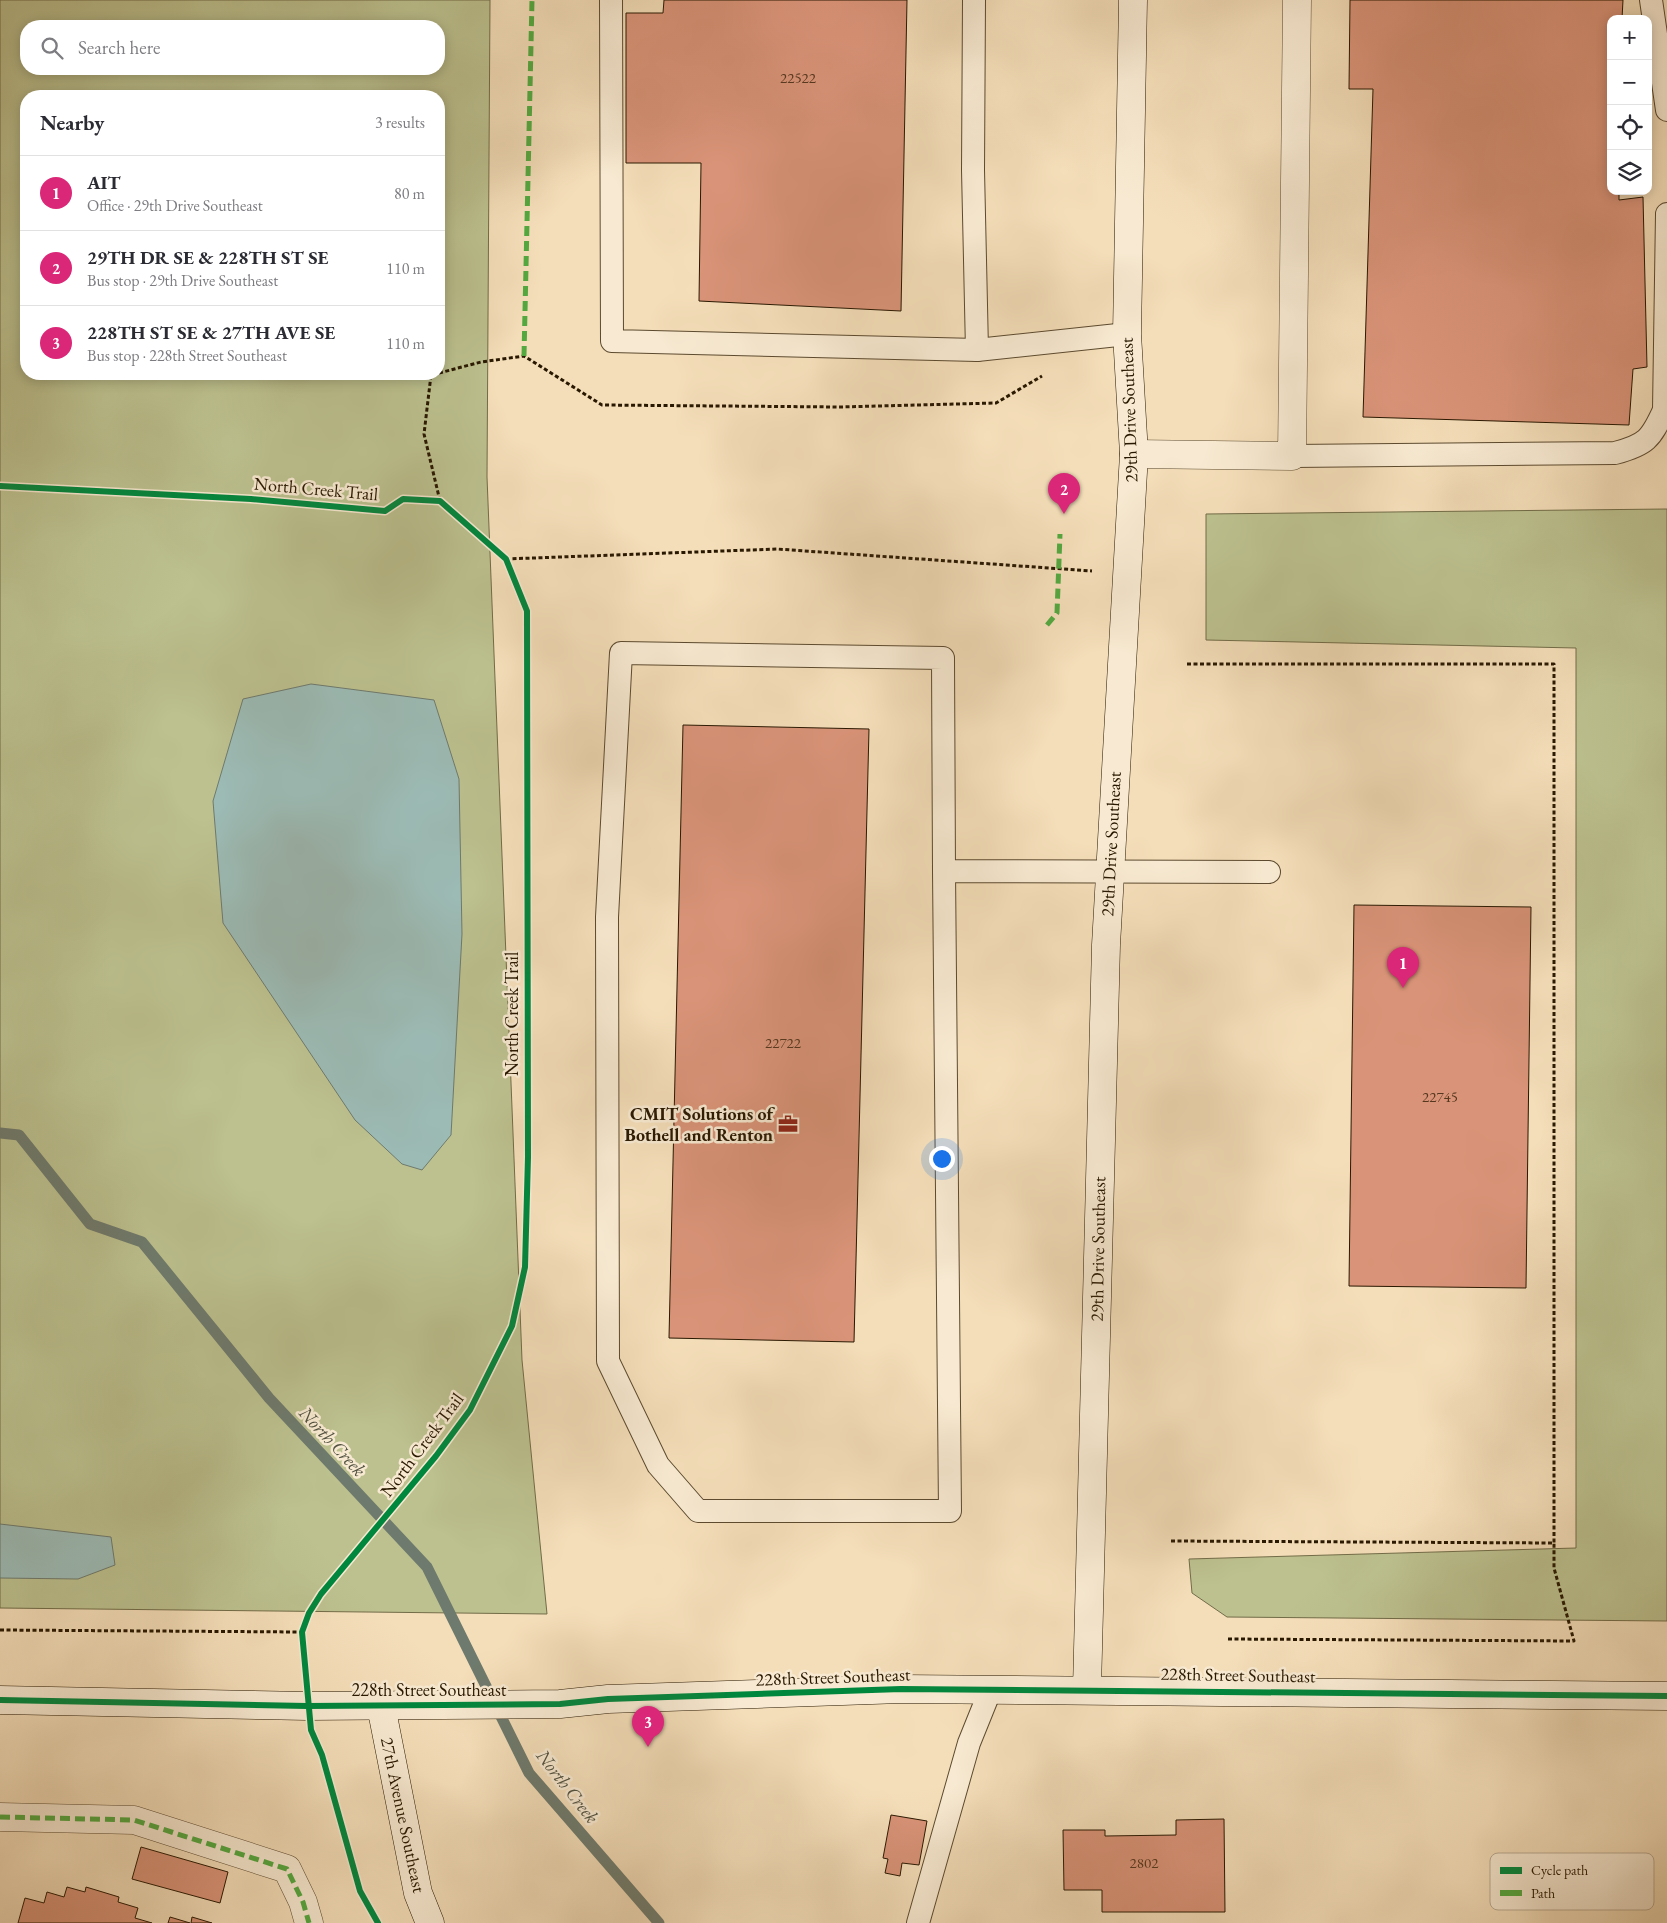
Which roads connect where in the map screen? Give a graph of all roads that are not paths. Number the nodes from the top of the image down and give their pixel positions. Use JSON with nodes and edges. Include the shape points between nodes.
{"nodes":[{"id":1,"x":610,"y":0,"type":"edge"},
{"id":2,"x":974,"y":0,"type":"edge"},
{"id":3,"x":1133,"y":0,"type":"edge"},
{"id":4,"x":1297,"y":0,"type":"edge"},
{"id":5,"x":1651,"y":0,"type":"edge"},
{"id":6,"x":1667,"y":110,"type":"edge"},
{"id":7,"x":1667,"y":214,"type":"edge"},
{"id":8,"x":1127,"y":334,"type":"junction"},
{"id":9,"x":977,"y":350,"type":"junction"},
{"id":10,"x":1134,"y":454,"type":"junction"},
{"id":11,"x":1292,"y":456,"type":"junction"},
{"id":12,"x":1110,"y":870,"type":"junction"},
{"id":13,"x":944,"y":871,"type":"junction"},
{"id":14,"x":1269,"y":872,"type":"dead end"},
{"id":15,"x":1087,"y":1689,"type":"junction"},
{"id":16,"x":990,"y":1691,"type":"junction"},
{"id":17,"x":1667,"y":1696,"type":"edge"},
{"id":18,"x":0,"y":1700,"type":"edge"},
{"id":19,"x":381,"y":1706,"type":"junction"},
{"id":20,"x":0,"y":1817,"type":"edge"},
{"id":21,"x":309,"y":1923,"type":"edge"},
{"id":22,"x":430,"y":1923,"type":"edge"},
{"id":23,"x":918,"y":1923,"type":"edge"}],
"edges":[{"from":1,"to":9,"type":"lane","via":[[612,341]]},
{"from":2,"to":9,"type":"lane"},
{"from":3,"to":8,"type":"street","name":"29th Drive Southeast"},
{"from":4,"to":11,"type":"street"},
{"from":5,"to":6,"type":"lane"},
{"from":7,"to":11,"type":"lane","via":[[1664,410],[1654,434],[1638,447],[1615,453]]},
{"from":8,"to":9,"type":"lane"},
{"from":8,"to":10,"type":"street","name":"29th Drive Southeast"},
{"from":10,"to":11,"type":"street"},
{"from":10,"to":12,"type":"street","name":"29th Drive Southeast"},
{"from":12,"to":13,"type":"lane"},
{"from":12,"to":14,"type":"lane"},
{"from":12,"to":15,"type":"street","name":"29th Drive Southeast"},
{"from":13,"to":13,"type":"lane","via":[[943,658],[621,653],[606,917],[608,1361],[658,1465],[698,1511],[950,1511]]},
{"from":15,"to":16,"type":"street","name":"228th Street Southeast"},
{"from":15,"to":17,"type":"street","name":"228th Street Southeast"},
{"from":16,"to":19,"type":"street","name":"228th Street Southeast","via":[[891,1689],[608,1699],[560,1704]]},
{"from":16,"to":23,"type":"lane","via":[[960,1771]]},
{"from":18,"to":19,"type":"street","name":"228th Street Southeast"},
{"from":19,"to":22,"type":"street","name":"27th Avenue Southeast","via":[[418,1893]]},
{"from":20,"to":21,"type":"street","via":[[134,1820],[286,1869],[303,1902]]}]}
